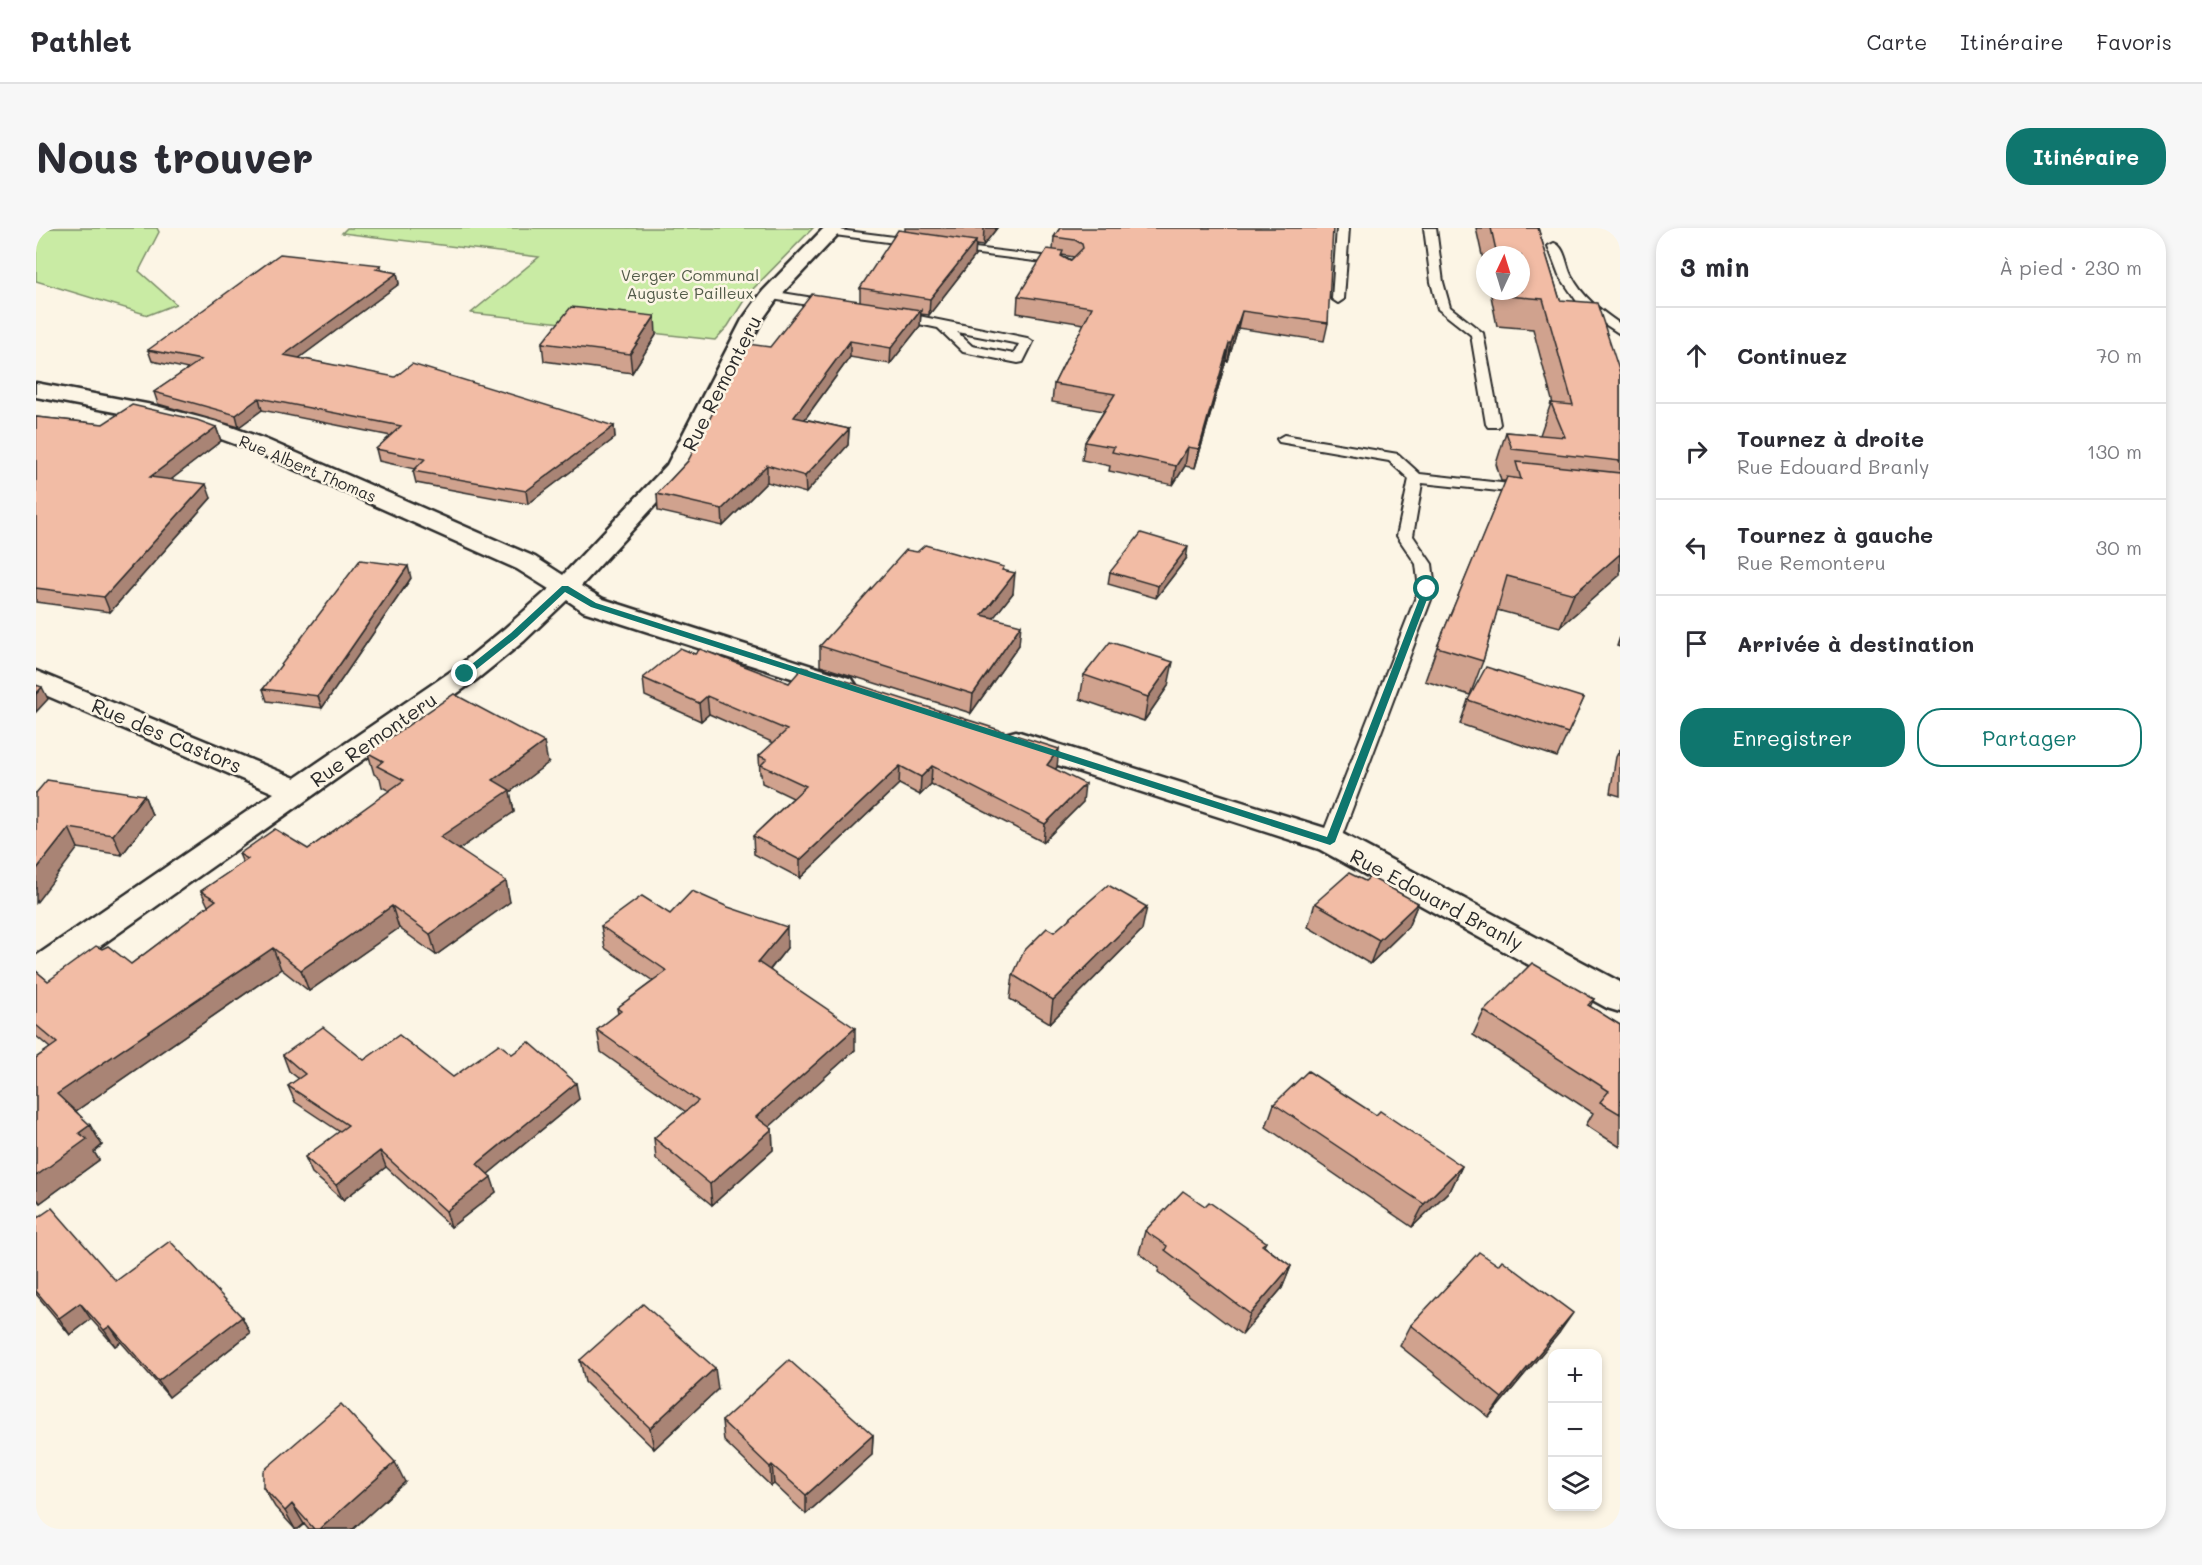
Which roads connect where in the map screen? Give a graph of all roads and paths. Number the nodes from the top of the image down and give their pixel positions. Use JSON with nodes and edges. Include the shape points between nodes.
{"nodes":[{"id":1,"x":1342,"y":228,"type":"edge"},
{"id":2,"x":1430,"y":228,"type":"edge"},
{"id":3,"x":833,"y":230,"type":"edge"},
{"id":4,"x":1554,"y":246,"type":"dead end"},
{"id":5,"x":1067,"y":272,"type":"edge"},
{"id":6,"x":770,"y":295,"type":"junction"},
{"id":7,"x":1338,"y":300,"type":"dead end"},
{"id":8,"x":849,"y":308,"type":"edge"},
{"id":9,"x":883,"y":314,"type":"edge"},
{"id":10,"x":940,"y":323,"type":"junction"},
{"id":11,"x":1620,"y":330,"type":"edge"},
{"id":12,"x":36,"y":390,"type":"edge"},
{"id":13,"x":1493,"y":424,"type":"dead end"},
{"id":14,"x":1284,"y":439,"type":"dead end"},
{"id":15,"x":1416,"y":477,"type":"junction"},
{"id":16,"x":1541,"y":491,"type":"edge"},
{"id":17,"x":565,"y":588,"type":"junction"},
{"id":18,"x":36,"y":680,"type":"edge"},
{"id":19,"x":868,"y":693,"type":"edge"},
{"id":20,"x":993,"y":733,"type":"edge"},
{"id":21,"x":298,"y":791,"type":"junction"},
{"id":22,"x":1330,"y":842,"type":"junction"},
{"id":23,"x":36,"y":974,"type":"edge"},
{"id":24,"x":1620,"y":998,"type":"edge"}],
"edges":[{"from":1,"to":7,"type":"lane"},
{"from":2,"to":13,"type":"lane","via":[[1444,309],[1477,333]]},
{"from":3,"to":5,"type":"lane","via":[[1073,263]]},
{"from":3,"to":6,"type":"street","name":"Rue Remonteru"},
{"from":4,"to":11,"type":"lane","via":[[1565,275],[1586,306]]},
{"from":6,"to":8,"type":"lane"},
{"from":6,"to":17,"type":"street","name":"Rue Remonteru","via":[[750,324],[677,468]]},
{"from":9,"to":10,"type":"lane"},
{"from":10,"to":10,"type":"lane","via":[[984,335],[1028,342],[1018,358],[968,349]]},
{"from":12,"to":17,"type":"street","name":"Rue Albert Thomas","via":[[152,412],[230,434],[526,563]]},
{"from":14,"to":15,"type":"lane","via":[[1393,458]]},
{"from":15,"to":16,"type":"lane"},
{"from":15,"to":22,"type":"lane","via":[[1406,536],[1424,564],[1427,589]]},
{"from":17,"to":19,"type":"street","via":[[593,605]]},
{"from":17,"to":21,"type":"street","name":"Rue Remonteru","via":[[465,674]]},
{"from":18,"to":21,"type":"street","name":"Rue des Castors"},
{"from":20,"to":22,"type":"street","name":"Rue Edouard Branly"},
{"from":21,"to":23,"type":"street","name":"Rue Remonteru"},
{"from":22,"to":24,"type":"street","name":"Rue Edouard Branly"}]}
